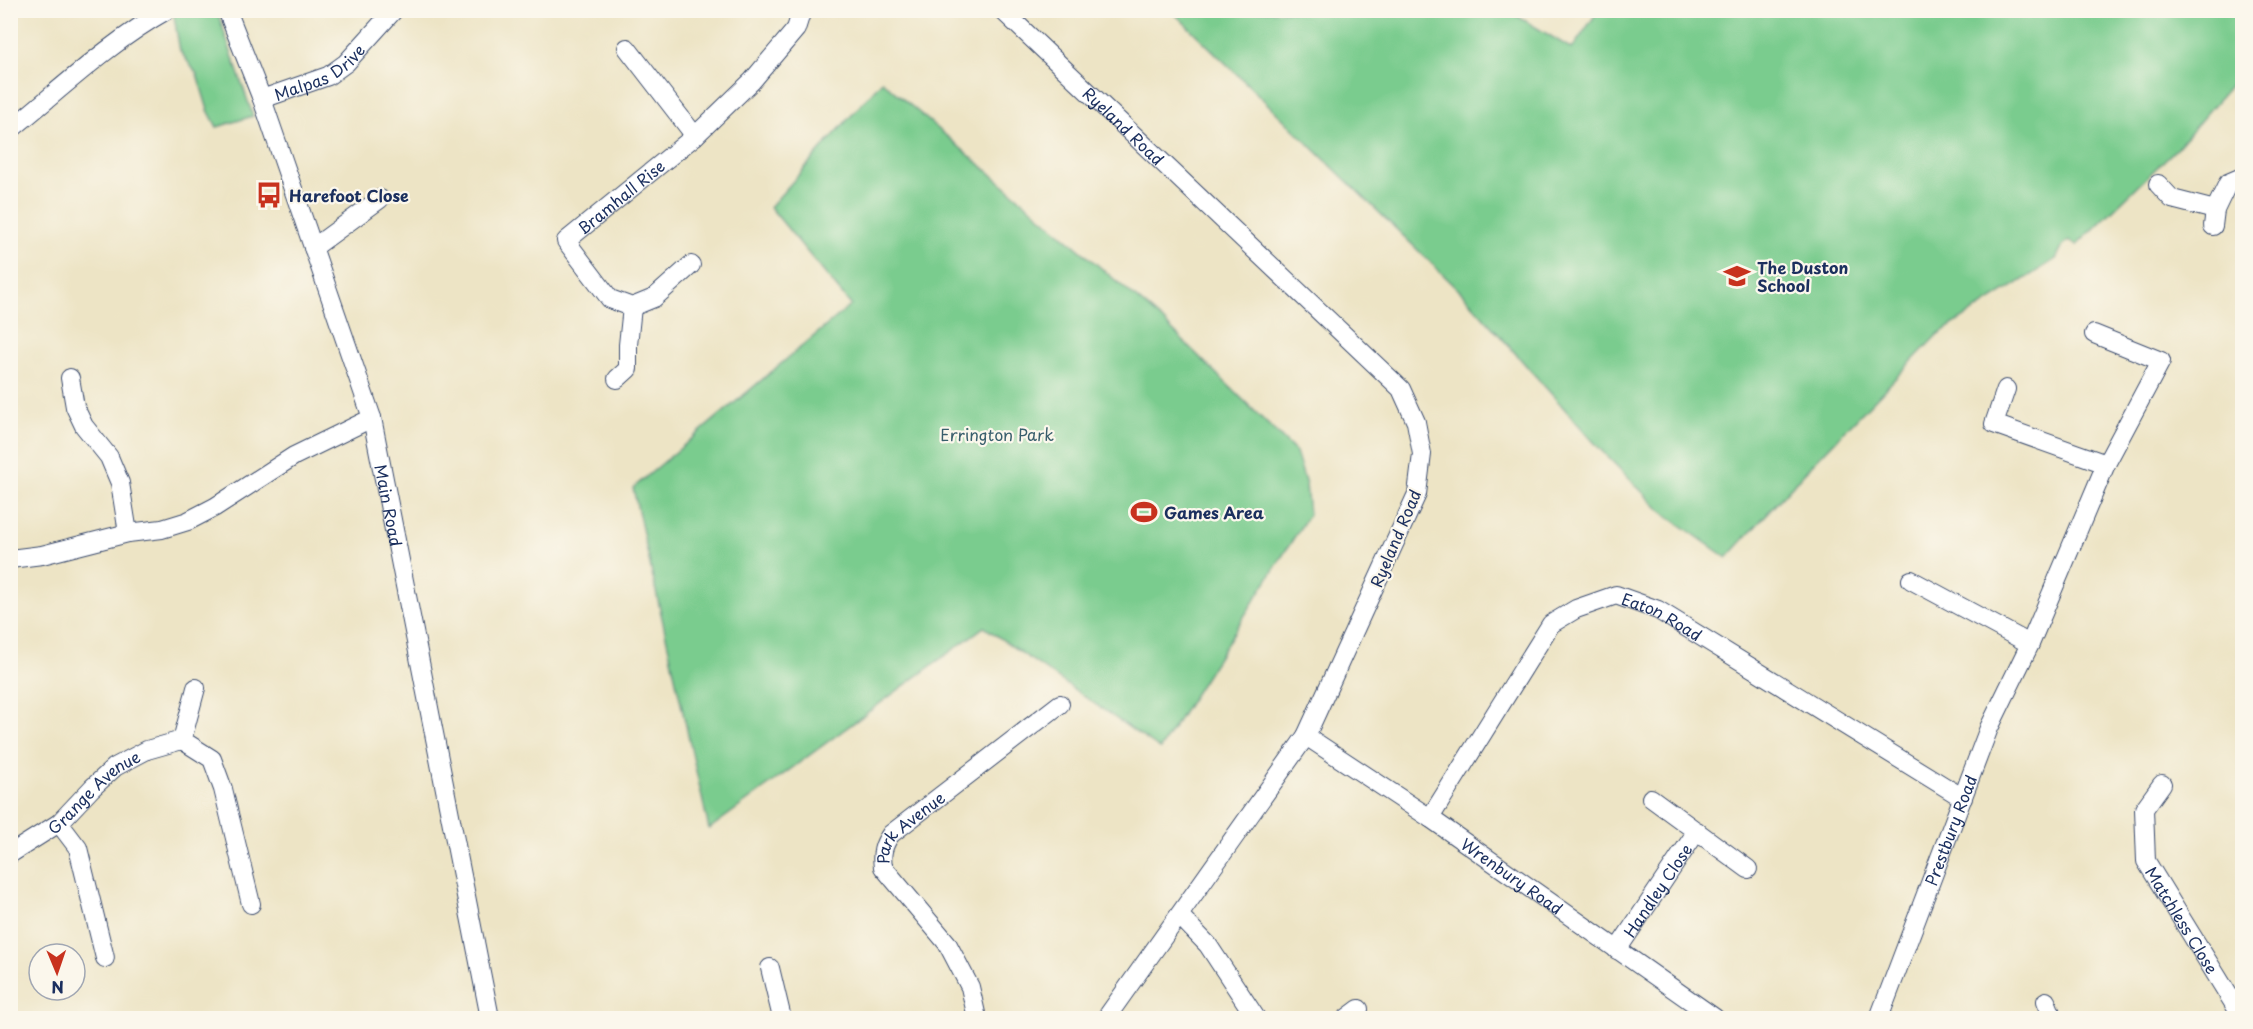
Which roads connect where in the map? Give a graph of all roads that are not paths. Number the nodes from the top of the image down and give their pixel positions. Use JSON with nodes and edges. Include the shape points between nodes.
{"nodes":[{"id":1,"x":167,"y":10,"type":"edge"},
{"id":2,"x":227,"y":10,"type":"edge"},
{"id":3,"x":394,"y":10,"type":"edge"},
{"id":4,"x":801,"y":10,"type":"edge"},
{"id":5,"x":1002,"y":10,"type":"edge"},
{"id":6,"x":627,"y":48,"type":"dead end"},
{"id":7,"x":262,"y":99,"type":"junction"},
{"id":8,"x":10,"y":130,"type":"edge"},
{"id":9,"x":695,"y":136,"type":"junction"},
{"id":10,"x":2242,"y":177,"type":"edge"},
{"id":11,"x":2158,"y":184,"type":"dead end"},
{"id":12,"x":380,"y":199,"type":"dead end"},
{"id":13,"x":313,"y":248,"type":"junction"},
{"id":14,"x":691,"y":265,"type":"dead end"},
{"id":15,"x":632,"y":307,"type":"junction"},
{"id":16,"x":2094,"y":334,"type":"dead end"},
{"id":17,"x":70,"y":378,"type":"dead end"},
{"id":18,"x":617,"y":379,"type":"dead end"},
{"id":19,"x":2006,"y":389,"type":"dead end"},
{"id":20,"x":372,"y":418,"type":"junction"},
{"id":21,"x":2106,"y":464,"type":"junction"},
{"id":22,"x":128,"y":533,"type":"junction"},
{"id":23,"x":10,"y":559,"type":"edge"},
{"id":24,"x":1911,"y":580,"type":"dead end"},
{"id":25,"x":2030,"y":644,"type":"junction"},
{"id":26,"x":196,"y":688,"type":"dead end"},
{"id":27,"x":1060,"y":704,"type":"dead end"},
{"id":28,"x":1306,"y":736,"type":"junction"},
{"id":29,"x":182,"y":740,"type":"junction"},
{"id":30,"x":2162,"y":784,"type":"dead end"},
{"id":31,"x":1651,"y":798,"type":"dead end"},
{"id":32,"x":1963,"y":798,"type":"junction"},
{"id":33,"x":1430,"y":818,"type":"junction"},
{"id":34,"x":59,"y":823,"type":"junction"},
{"id":35,"x":1697,"y":831,"type":"junction"},
{"id":36,"x":10,"y":854,"type":"edge"},
{"id":37,"x":1748,"y":869,"type":"dead end"},
{"id":38,"x":251,"y":904,"type":"dead end"},
{"id":39,"x":1180,"y":916,"type":"junction"},
{"id":40,"x":1617,"y":950,"type":"junction"},
{"id":41,"x":105,"y":958,"type":"dead end"},
{"id":42,"x":770,"y":968,"type":"dead end"},
{"id":43,"x":2046,"y":1001,"type":"dead end"},
{"id":44,"x":2242,"y":1017,"type":"edge"},
{"id":45,"x":490,"y":1018,"type":"edge"},
{"id":46,"x":782,"y":1018,"type":"edge"},
{"id":47,"x":977,"y":1018,"type":"edge"},
{"id":48,"x":1106,"y":1018,"type":"edge"},
{"id":49,"x":1256,"y":1018,"type":"edge"},
{"id":50,"x":1715,"y":1018,"type":"edge"},
{"id":51,"x":1879,"y":1018,"type":"edge"},
{"id":52,"x":2053,"y":1018,"type":"edge"}],
"edges":[{"from":1,"to":8,"type":"street","via":[[119,41]]},
{"from":2,"to":7,"type":"street","name":"Main Road"},
{"from":3,"to":7,"type":"street","name":"Malpas Drive","via":[[346,63],[328,76]]},
{"from":4,"to":9,"type":"street","name":"Bramhall Rise","via":[[796,29],[752,81]]},
{"from":5,"to":28,"type":"street","name":"Ryeland Road","via":[[1379,367],[1401,389],[1416,422],[1422,454],[1417,494]]},
{"from":6,"to":9,"type":"street"},
{"from":7,"to":13,"type":"street","name":"Main Road"},
{"from":9,"to":15,"type":"street","name":"Bramhall Rise","via":[[566,241],[610,299]]},
{"from":10,"to":11,"type":"street","via":[[2228,183],[2214,218],[2172,199]]},
{"from":12,"to":13,"type":"street"},
{"from":13,"to":20,"type":"street","name":"Main Road"},
{"from":14,"to":15,"type":"street","via":[[654,298]]},
{"from":15,"to":18,"type":"street","via":[[628,369]]},
{"from":16,"to":21,"type":"street","name":"Prestbury Road","via":[[2168,363]]},
{"from":17,"to":22,"type":"street","via":[[75,407],[84,426],[109,457],[120,483]]},
{"from":19,"to":21,"type":"street","via":[[1992,432]]},
{"from":20,"to":22,"type":"street","via":[[294,456],[188,521]]},
{"from":20,"to":45,"type":"street","name":"Main Road"},
{"from":21,"to":25,"type":"street","name":"Prestbury Road"},
{"from":22,"to":23,"type":"street"},
{"from":24,"to":25,"type":"street"},
{"from":25,"to":32,"type":"street","name":"Prestbury Road","via":[[1989,728]]},
{"from":26,"to":29,"type":"street"},
{"from":27,"to":47,"type":"street","name":"Park Avenue","via":[[891,834],[884,845],[883,867],[947,943],[970,987]]},
{"from":28,"to":33,"type":"street","name":"Wrenbury Road"},
{"from":28,"to":39,"type":"street","name":"Ryeland Road"},
{"from":29,"to":34,"type":"street","name":"Grange Avenue","via":[[147,750],[115,767]]},
{"from":29,"to":38,"type":"street","via":[[212,759]]},
{"from":30,"to":44,"type":"street","name":"Matchless Close","via":[[2144,809],[2146,861]]},
{"from":31,"to":35,"type":"street","name":"Handley Close"},
{"from":32,"to":33,"type":"street","name":"Eaton Road","via":[[1658,610],[1616,596],[1576,609],[1551,624]]},
{"from":32,"to":51,"type":"street","name":"Prestbury Road"},
{"from":33,"to":40,"type":"street","name":"Wrenbury Road"},
{"from":34,"to":36,"type":"street","name":"Grange Avenue"},
{"from":34,"to":41,"type":"street","via":[[78,848]]},
{"from":35,"to":37,"type":"street","name":"Handley Close"},
{"from":35,"to":40,"type":"street","name":"Handley Close"},
{"from":39,"to":48,"type":"street","name":"Ryeland Road"},
{"from":39,"to":49,"type":"street","via":[[1208,945]]},
{"from":40,"to":50,"type":"street","name":"Wrenbury Road"},
{"from":42,"to":46,"type":"street"},
{"from":43,"to":52,"type":"street"}]}
